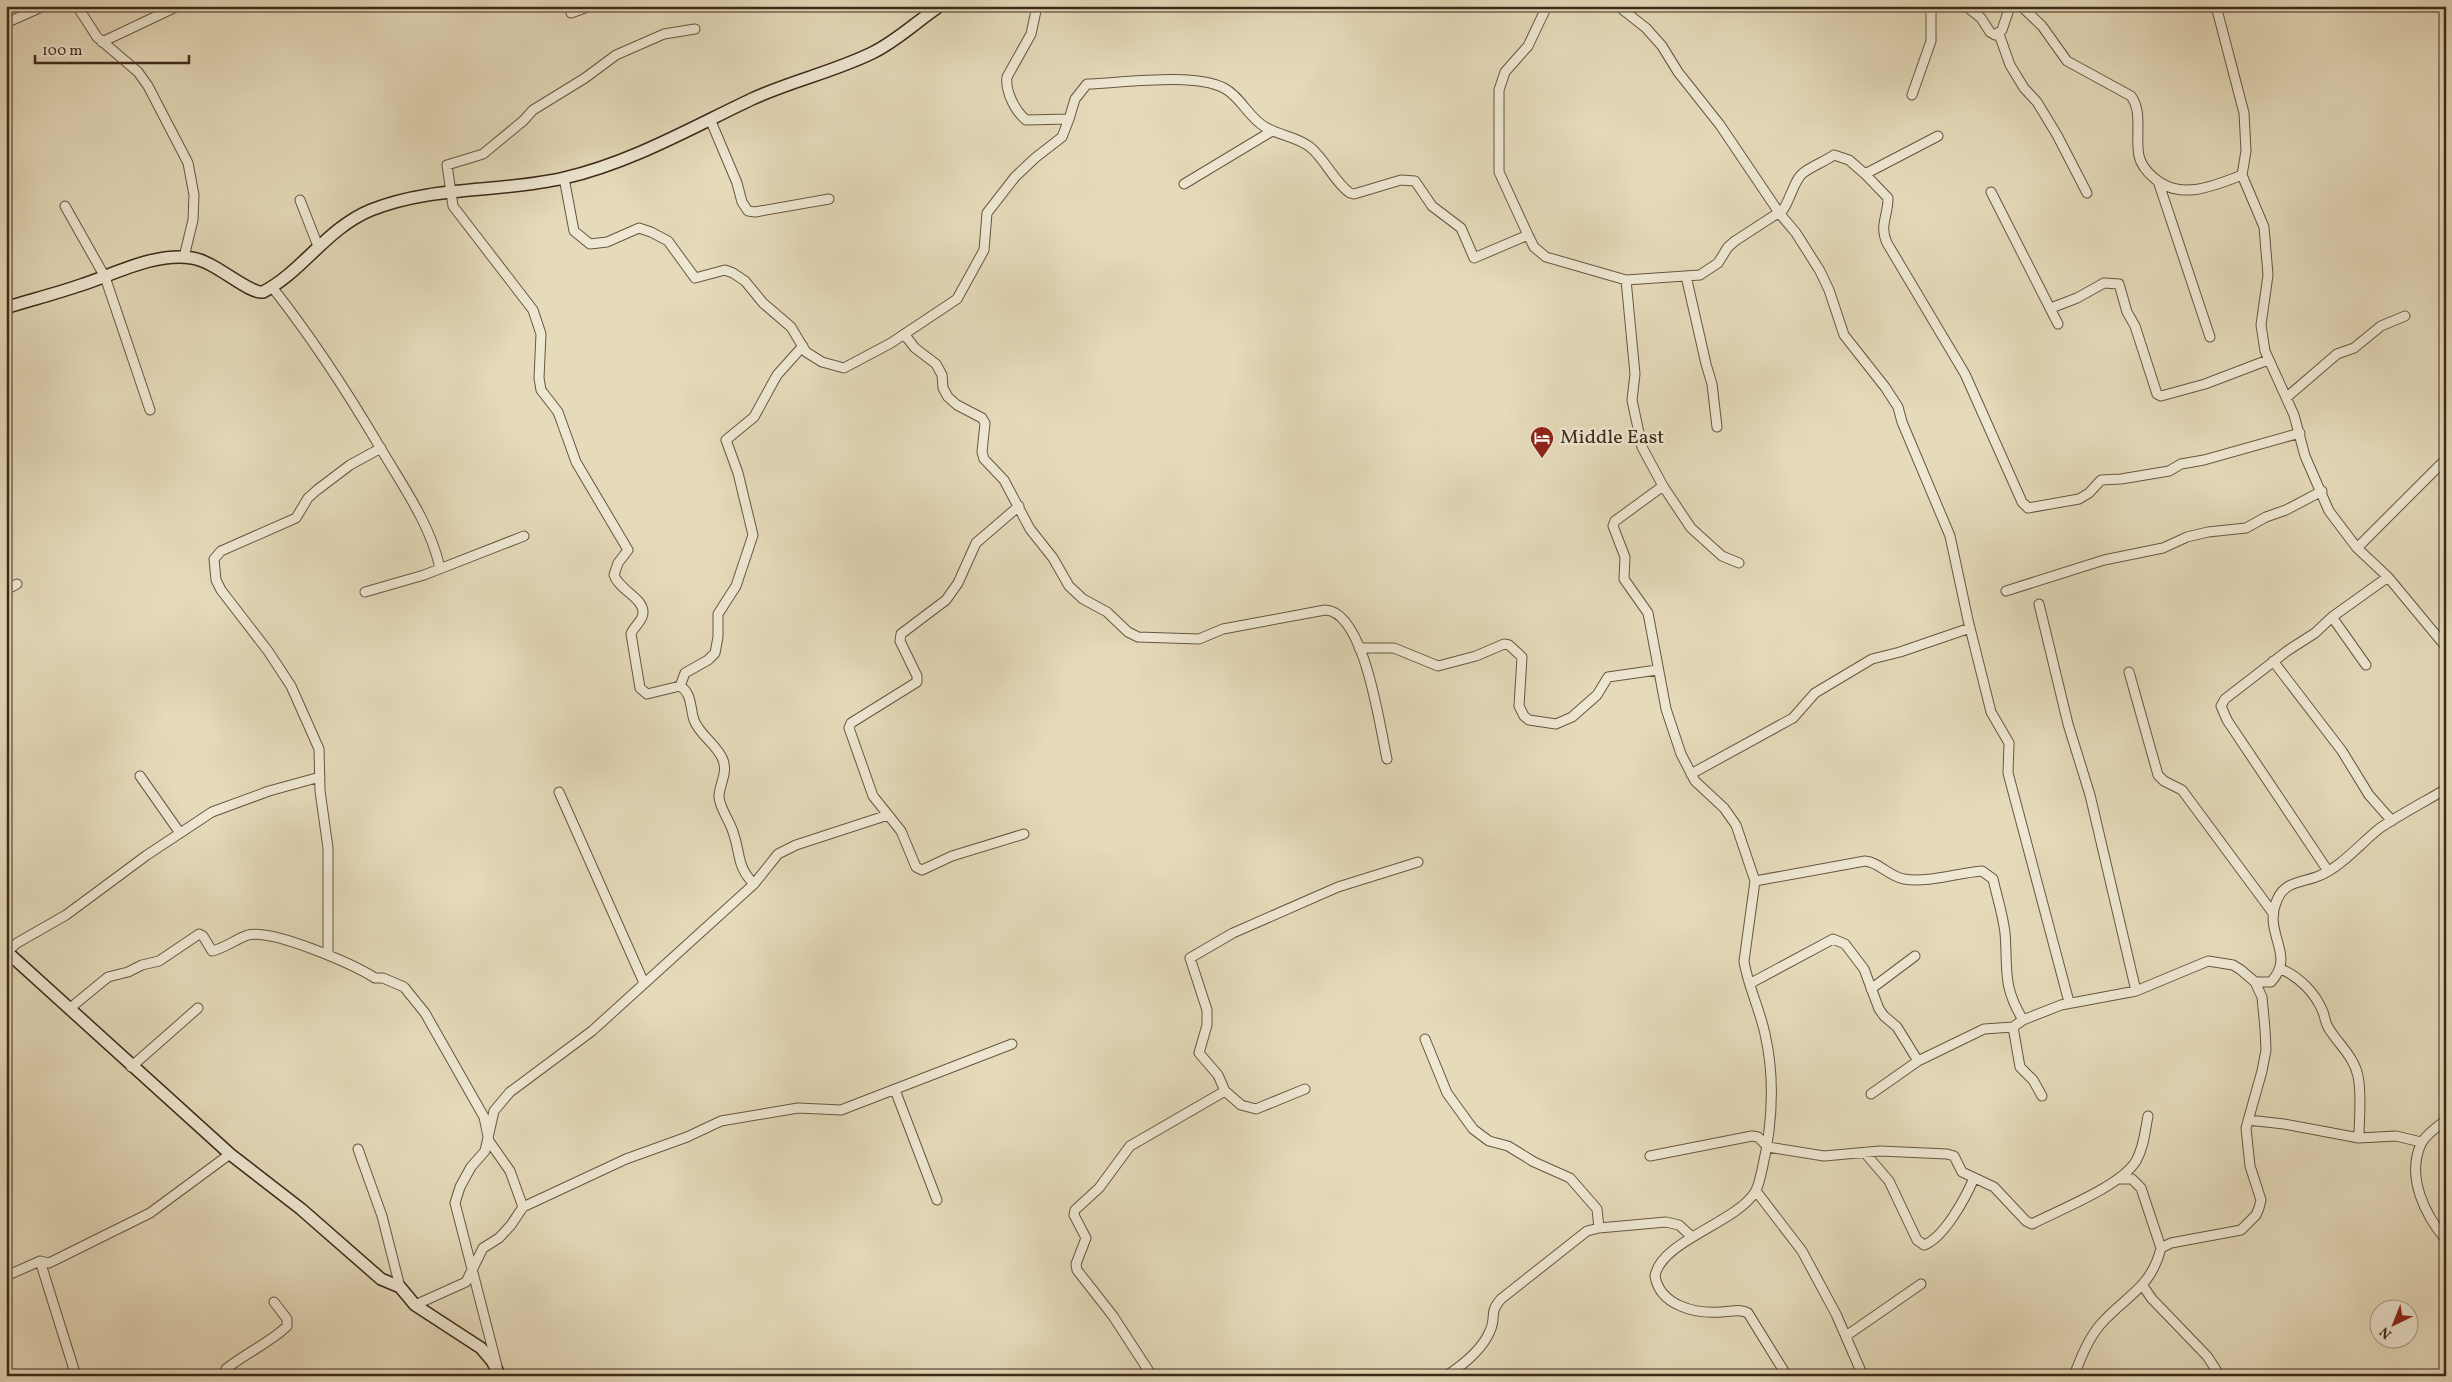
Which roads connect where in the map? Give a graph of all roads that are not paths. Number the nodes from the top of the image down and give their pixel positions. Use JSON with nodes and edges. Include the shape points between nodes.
{"nodes":[{"id":1,"x":44,"y":6,"type":"edge"},
{"id":2,"x":77,"y":6,"type":"edge"},
{"id":3,"x":178,"y":6,"type":"edge"},
{"id":4,"x":590,"y":6,"type":"edge"},
{"id":5,"x":940,"y":6,"type":"edge"},
{"id":6,"x":1037,"y":6,"type":"edge"},
{"id":7,"x":1547,"y":6,"type":"edge"},
{"id":8,"x":1618,"y":6,"type":"edge"},
{"id":9,"x":1931,"y":6,"type":"edge"},
{"id":10,"x":1966,"y":6,"type":"edge"},
{"id":11,"x":2010,"y":6,"type":"edge"},
{"id":12,"x":2021,"y":6,"type":"edge"},
{"id":13,"x":2216,"y":6,"type":"edge"},
{"id":14,"x":570,"y":13,"type":"dead end"},
{"id":15,"x":6,"y":23,"type":"edge"},
{"id":16,"x":695,"y":29,"type":"dead end"},
{"id":17,"x":1999,"y":34,"type":"junction"},
{"id":18,"x":102,"y":42,"type":"junction"},
{"id":19,"x":1912,"y":95,"type":"dead end"},
{"id":20,"x":1069,"y":118,"type":"junction"},
{"id":21,"x":710,"y":119,"type":"junction"},
{"id":22,"x":1272,"y":131,"type":"junction"},
{"id":23,"x":1938,"y":136,"type":"dead end"},
{"id":24,"x":1865,"y":174,"type":"junction"},
{"id":25,"x":2242,"y":175,"type":"junction"},
{"id":26,"x":564,"y":178,"type":"junction"},
{"id":27,"x":2158,"y":181,"type":"junction"},
{"id":28,"x":1184,"y":184,"type":"dead end"},
{"id":29,"x":449,"y":192,"type":"junction"},
{"id":30,"x":1991,"y":192,"type":"dead end"},
{"id":31,"x":2087,"y":193,"type":"dead end"},
{"id":32,"x":829,"y":199,"type":"dead end"},
{"id":33,"x":300,"y":200,"type":"dead end"},
{"id":34,"x":65,"y":206,"type":"dead end"},
{"id":35,"x":1780,"y":214,"type":"junction"},
{"id":36,"x":1528,"y":235,"type":"junction"},
{"id":37,"x":318,"y":246,"type":"junction"},
{"id":38,"x":184,"y":257,"type":"junction"},
{"id":39,"x":1686,"y":276,"type":"junction"},
{"id":40,"x":105,"y":277,"type":"junction"},
{"id":41,"x":1626,"y":280,"type":"junction"},
{"id":42,"x":272,"y":287,"type":"junction"},
{"id":43,"x":2051,"y":308,"type":"junction"},
{"id":44,"x":6,"y":310,"type":"edge"},
{"id":45,"x":2405,"y":316,"type":"dead end"},
{"id":46,"x":2058,"y":324,"type":"dead end"},
{"id":47,"x":904,"y":334,"type":"junction"},
{"id":48,"x":2210,"y":337,"type":"dead end"},
{"id":49,"x":803,"y":346,"type":"junction"},
{"id":50,"x":2268,"y":360,"type":"junction"},
{"id":51,"x":2287,"y":397,"type":"junction"},
{"id":52,"x":150,"y":410,"type":"dead end"},
{"id":53,"x":1717,"y":427,"type":"dead end"},
{"id":54,"x":2300,"y":433,"type":"junction"},
{"id":55,"x":381,"y":448,"type":"junction"},
{"id":56,"x":2446,"y":459,"type":"edge"},
{"id":57,"x":1663,"y":486,"type":"junction"},
{"id":58,"x":2322,"y":491,"type":"junction"},
{"id":59,"x":1019,"y":506,"type":"junction"},
{"id":60,"x":524,"y":536,"type":"dead end"},
{"id":61,"x":2357,"y":548,"type":"junction"},
{"id":62,"x":1739,"y":563,"type":"dead end"},
{"id":63,"x":440,"y":568,"type":"junction"},
{"id":64,"x":2388,"y":576,"type":"junction"},
{"id":65,"x":17,"y":584,"type":"dead end"},
{"id":66,"x":6,"y":590,"type":"edge"},
{"id":67,"x":2006,"y":591,"type":"dead end"},
{"id":68,"x":365,"y":592,"type":"dead end"},
{"id":69,"x":2038,"y":604,"type":"dead end"},
{"id":70,"x":2332,"y":617,"type":"junction"},
{"id":71,"x":1970,"y":628,"type":"junction"},
{"id":72,"x":2446,"y":647,"type":"edge"},
{"id":73,"x":1359,"y":648,"type":"junction"},
{"id":74,"x":2273,"y":661,"type":"junction"},
{"id":75,"x":2366,"y":665,"type":"dead end"},
{"id":76,"x":1657,"y":670,"type":"junction"},
{"id":77,"x":2129,"y":672,"type":"dead end"},
{"id":78,"x":680,"y":686,"type":"junction"},
{"id":79,"x":1387,"y":759,"type":"dead end"},
{"id":80,"x":1691,"y":774,"type":"junction"},
{"id":81,"x":140,"y":776,"type":"dead end"},
{"id":82,"x":320,"y":777,"type":"junction"},
{"id":83,"x":2446,"y":789,"type":"edge"},
{"id":84,"x":559,"y":792,"type":"dead end"},
{"id":85,"x":888,"y":815,"type":"junction"},
{"id":86,"x":2392,"y":821,"type":"junction"},
{"id":87,"x":180,"y":833,"type":"junction"},
{"id":88,"x":1024,"y":834,"type":"dead end"},
{"id":89,"x":1418,"y":862,"type":"dead end"},
{"id":90,"x":2328,"y":871,"type":"junction"},
{"id":91,"x":1755,"y":881,"type":"junction"},
{"id":92,"x":754,"y":884,"type":"junction"},
{"id":93,"x":2273,"y":913,"type":"junction"},
{"id":94,"x":7,"y":951,"type":"edge"},
{"id":95,"x":328,"y":954,"type":"junction"},
{"id":96,"x":1915,"y":956,"type":"dead end"},
{"id":97,"x":2281,"y":969,"type":"junction"},
{"id":98,"x":2255,"y":982,"type":"junction"},
{"id":99,"x":2271,"y":982,"type":"junction"},
{"id":100,"x":644,"y":983,"type":"junction"},
{"id":101,"x":1751,"y":983,"type":"junction"},
{"id":102,"x":1870,"y":990,"type":"junction"},
{"id":103,"x":2136,"y":991,"type":"junction"},
{"id":104,"x":2262,"y":997,"type":"junction"},
{"id":105,"x":2069,"y":1002,"type":"junction"},
{"id":106,"x":198,"y":1008,"type":"dead end"},
{"id":107,"x":69,"y":1009,"type":"junction"},
{"id":108,"x":2023,"y":1020,"type":"junction"},
{"id":109,"x":2013,"y":1027,"type":"junction"},
{"id":110,"x":1425,"y":1039,"type":"dead end"},
{"id":111,"x":1012,"y":1044,"type":"dead end"},
{"id":112,"x":1918,"y":1061,"type":"junction"},
{"id":113,"x":131,"y":1067,"type":"junction"},
{"id":114,"x":1305,"y":1089,"type":"dead end"},
{"id":115,"x":895,"y":1090,"type":"junction"},
{"id":116,"x":1224,"y":1091,"type":"junction"},
{"id":117,"x":1871,"y":1094,"type":"dead end"},
{"id":118,"x":2042,"y":1096,"type":"dead end"},
{"id":119,"x":2148,"y":1116,"type":"dead end"},
{"id":120,"x":2248,"y":1120,"type":"junction"},
{"id":121,"x":2446,"y":1120,"type":"edge"},
{"id":122,"x":2359,"y":1138,"type":"junction"},
{"id":123,"x":489,"y":1141,"type":"junction"},
{"id":124,"x":2421,"y":1142,"type":"junction"},
{"id":125,"x":1768,"y":1147,"type":"junction"},
{"id":126,"x":358,"y":1150,"type":"dead end"},
{"id":127,"x":1865,"y":1153,"type":"junction"},
{"id":128,"x":230,"y":1154,"type":"junction"},
{"id":129,"x":1650,"y":1156,"type":"dead end"},
{"id":130,"x":1974,"y":1178,"type":"junction"},
{"id":131,"x":2120,"y":1179,"type":"junction"},
{"id":132,"x":1756,"y":1191,"type":"junction"},
{"id":133,"x":937,"y":1200,"type":"dead end"},
{"id":134,"x":523,"y":1207,"type":"junction"},
{"id":135,"x":1599,"y":1228,"type":"junction"},
{"id":136,"x":1692,"y":1236,"type":"junction"},
{"id":137,"x":2446,"y":1240,"type":"edge"},
{"id":138,"x":2161,"y":1248,"type":"junction"},
{"id":139,"x":40,"y":1261,"type":"junction"},
{"id":140,"x":472,"y":1268,"type":"junction"},
{"id":141,"x":6,"y":1276,"type":"edge"},
{"id":142,"x":1921,"y":1284,"type":"dead end"},
{"id":143,"x":2144,"y":1286,"type":"junction"},
{"id":144,"x":400,"y":1287,"type":"junction"},
{"id":145,"x":274,"y":1302,"type":"dead end"},
{"id":146,"x":414,"y":1305,"type":"junction"},
{"id":147,"x":1846,"y":1336,"type":"junction"},
{"id":148,"x":76,"y":1376,"type":"edge"},
{"id":149,"x":236,"y":1376,"type":"edge"},
{"id":150,"x":500,"y":1376,"type":"edge"},
{"id":151,"x":1152,"y":1376,"type":"edge"},
{"id":152,"x":1446,"y":1376,"type":"edge"},
{"id":153,"x":1786,"y":1376,"type":"edge"},
{"id":154,"x":1863,"y":1376,"type":"edge"},
{"id":155,"x":2074,"y":1376,"type":"edge"},
{"id":156,"x":2220,"y":1376,"type":"edge"}],
"edges":[{"from":1,"to":15,"type":"street"},
{"from":2,"to":18,"type":"street"},
{"from":3,"to":18,"type":"street"},
{"from":4,"to":14,"type":"street"},
{"from":5,"to":21,"type":"street","via":[[873,53],[764,94]]},
{"from":6,"to":20,"type":"street","via":[[1031,34],[1007,77],[1008,92],[1026,120]]},
{"from":7,"to":36,"type":"street","via":[[1528,46],[1505,72],[1499,90],[1499,172]]},
{"from":8,"to":35,"type":"street","via":[[1646,28],[1662,46]]},
{"from":9,"to":19,"type":"street","via":[[1931,41]]},
{"from":10,"to":17,"type":"street","via":[[1981,18],[1990,32]]},
{"from":11,"to":17,"type":"street"},
{"from":12,"to":27,"type":"street","via":[[2045,30],[2067,61],[2131,96],[2136,112],[2139,157],[2146,171]]},
{"from":13,"to":25,"type":"street","via":[[2244,113],[2246,151]]},
{"from":16,"to":29,"type":"street","via":[[664,34],[616,56],[532,110],[481,156],[447,165]]},
{"from":17,"to":31,"type":"street","via":[[2010,65],[2058,135]]},
{"from":18,"to":38,"type":"street","via":[[138,72],[148,86],[188,163],[194,195],[193,220]]},
{"from":20,"to":22,"type":"street","via":[[1076,99],[1087,84],[1186,80],[1222,88],[1253,118]]},
{"from":20,"to":47,"type":"street","via":[[1062,137],[1015,177],[987,213],[985,246],[962,293],[954,302]]},
{"from":21,"to":26,"type":"street","via":[[609,165]]},
{"from":21,"to":32,"type":"street","via":[[748,210],[755,212]]},
{"from":22,"to":28,"type":"street"},
{"from":22,"to":36,"type":"street","via":[[1307,144],[1350,193],[1402,180],[1415,181],[1432,206],[1460,228],[1474,258]]},
{"from":23,"to":24,"type":"street"},
{"from":24,"to":35,"type":"street","via":[[1849,160],[1834,155],[1802,173],[1788,205]]},
{"from":24,"to":54,"type":"street","via":[[1888,198],[1882,232],[1887,244],[1965,374],[2022,502],[2028,508],[2080,499],[2101,480],[2169,471],[2181,464]]},
{"from":25,"to":27,"type":"street","via":[[2188,191],[2174,189]]},
{"from":25,"to":50,"type":"street","via":[[2264,226],[2268,275],[2261,325]]},
{"from":26,"to":29,"type":"street"},
{"from":26,"to":49,"type":"street","via":[[574,231],[590,244],[607,242],[639,228],[651,232],[668,241],[694,278],[725,270],[745,281],[762,303],[791,327]]},
{"from":27,"to":48,"type":"street"},
{"from":29,"to":37,"type":"street","via":[[412,197],[372,209]]},
{"from":29,"to":78,"type":"street","via":[[458,213],[533,310],[541,334],[541,390],[558,412],[576,462],[628,550],[614,575],[642,610],[631,634],[640,688],[647,694]]},
{"from":30,"to":43,"type":"street"},
{"from":33,"to":37,"type":"street"},
{"from":34,"to":40,"type":"street"},
{"from":35,"to":39,"type":"street","via":[[1735,241],[1708,271]]},
{"from":35,"to":71,"type":"street","via":[[1820,271],[1844,336],[1877,375],[1898,407],[1950,536]]},
{"from":36,"to":41,"type":"street","via":[[1534,247],[1546,257]]},
{"from":37,"to":42,"type":"street"},
{"from":38,"to":40,"type":"street","via":[[154,260]]},
{"from":38,"to":42,"type":"street","via":[[214,265],[257,292]]},
{"from":39,"to":41,"type":"street"},
{"from":39,"to":53,"type":"street","via":[[1712,384]]},
{"from":40,"to":44,"type":"street"},
{"from":40,"to":52,"type":"street"},
{"from":41,"to":57,"type":"street","via":[[1635,374],[1633,406],[1642,447]]},
{"from":42,"to":55,"type":"street","via":[[356,404]]},
{"from":43,"to":46,"type":"street"},
{"from":43,"to":50,"type":"street","via":[[2104,283],[2118,284],[2157,394],[2161,396]]},
{"from":45,"to":51,"type":"street","via":[[2381,326],[2354,348],[2337,354]]},
{"from":47,"to":49,"type":"street","via":[[844,368],[814,358]]},
{"from":47,"to":59,"type":"street","via":[[915,348],[936,364],[948,397],[982,418],[985,423],[984,459],[1004,480]]},
{"from":49,"to":78,"type":"street","via":[[778,375],[754,417],[726,440],[740,480],[753,535],[736,586],[718,614],[715,653],[685,673]]},
{"from":50,"to":51,"type":"street"},
{"from":51,"to":54,"type":"street"},
{"from":54,"to":58,"type":"street","via":[[2305,456]]},
{"from":55,"to":63,"type":"street","via":[[420,514]]},
{"from":55,"to":82,"type":"street","via":[[350,464],[317,490],[296,518],[220,551],[214,559],[220,590],[268,651],[296,696],[319,749]]},
{"from":56,"to":61,"type":"street"},
{"from":57,"to":62,"type":"street","via":[[1691,528],[1722,556]]},
{"from":57,"to":76,"type":"street","via":[[1613,526],[1625,557],[1624,579],[1648,612]]},
{"from":58,"to":61,"type":"street","via":[[2329,511]]},
{"from":58,"to":67,"type":"street","via":[[2246,528],[2188,537],[2163,548],[2104,560]]},
{"from":59,"to":73,"type":"street","via":[[1035,537],[1053,558],[1074,592],[1108,612],[1133,636],[1199,638],[1223,629],[1328,610],[1342,620]]},
{"from":59,"to":85,"type":"street","via":[[976,543],[958,583],[946,600],[901,634],[900,641],[917,682],[849,725],[873,796]]},
{"from":60,"to":63,"type":"street"},
{"from":61,"to":64,"type":"street"},
{"from":63,"to":68,"type":"street"},
{"from":64,"to":70,"type":"street"},
{"from":64,"to":72,"type":"street"},
{"from":65,"to":66,"type":"street"},
{"from":69,"to":103,"type":"street","via":[[2068,724],[2090,794]]},
{"from":70,"to":74,"type":"street","via":[[2315,633]]},
{"from":70,"to":75,"type":"street"},
{"from":71,"to":80,"type":"street","via":[[1872,658],[1815,693],[1793,718]]},
{"from":71,"to":105,"type":"street","via":[[1991,712],[2009,743],[2008,773]]},
{"from":73,"to":76,"type":"street","via":[[1394,648],[1438,666],[1509,644],[1522,657],[1521,713],[1530,720],[1555,724],[1576,714],[1597,695],[1611,676]]},
{"from":73,"to":79,"type":"street","via":[[1371,678]]},
{"from":74,"to":86,"type":"street","via":[[2342,751],[2369,795]]},
{"from":74,"to":90,"type":"street","via":[[2225,699],[2221,706],[2227,720]]},
{"from":76,"to":80,"type":"street","via":[[1672,730]]},
{"from":77,"to":93,"type":"street","via":[[2158,774],[2182,790]]},
{"from":78,"to":92,"type":"street","via":[[687,693],[697,727],[724,762],[720,801],[734,833],[742,870]]},
{"from":80,"to":91,"type":"street","via":[[1736,825]]},
{"from":81,"to":87,"type":"street"},
{"from":82,"to":87,"type":"street","via":[[212,812]]},
{"from":82,"to":95,"type":"street","via":[[328,856]]},
{"from":83,"to":86,"type":"street"},
{"from":84,"to":100,"type":"street"},
{"from":85,"to":88,"type":"street","via":[[905,840],[916,867],[922,870],[952,856]]},
{"from":85,"to":92,"type":"street","via":[[778,854]]},
{"from":86,"to":90,"type":"street"},
{"from":87,"to":94,"type":"street","via":[[66,915]]},
{"from":89,"to":116,"type":"street","via":[[1338,887],[1233,933],[1190,958],[1207,1010],[1199,1053],[1216,1072]]},
{"from":90,"to":93,"type":"street","via":[[2294,882],[2284,889]]},
{"from":91,"to":101,"type":"street","via":[[1744,960]]},
{"from":91,"to":108,"type":"street","via":[[1865,861],[1904,879],[1982,871],[1993,879],[2004,932],[2008,985]]},
{"from":92,"to":100,"type":"street"},
{"from":93,"to":97,"type":"street","via":[[2274,932],[2283,959]]},
{"from":94,"to":107,"type":"street"},
{"from":95,"to":107,"type":"street","via":[[281,938],[251,935],[212,951],[199,934],[159,961],[108,977]]},
{"from":95,"to":123,"type":"street","via":[[375,978],[404,987],[425,1013],[484,1117]]},
{"from":96,"to":102,"type":"street"},
{"from":97,"to":99,"type":"street"},
{"from":97,"to":122,"type":"street","via":[[2294,974],[2321,1006],[2328,1026],[2355,1067],[2359,1084]]},
{"from":98,"to":99,"type":"street"},
{"from":98,"to":103,"type":"street","via":[[2232,965],[2208,961]]},
{"from":98,"to":104,"type":"street"},
{"from":99,"to":104,"type":"street"},
{"from":100,"to":123,"type":"street","via":[[592,1030],[510,1092],[490,1121]]},
{"from":101,"to":102,"type":"street","via":[[1833,939],[1844,944],[1864,970]]},
{"from":101,"to":125,"type":"street","via":[[1766,1035],[1770,1064]]},
{"from":102,"to":112,"type":"street","via":[[1879,1009],[1897,1027]]},
{"from":103,"to":105,"type":"street"},
{"from":104,"to":120,"type":"street","via":[[2266,1050]]},
{"from":105,"to":108,"type":"street"},
{"from":106,"to":113,"type":"street"},
{"from":107,"to":113,"type":"street"},
{"from":108,"to":109,"type":"street"},
{"from":109,"to":112,"type":"street","via":[[1984,1029]]},
{"from":109,"to":118,"type":"street","via":[[2020,1067]]},
{"from":110,"to":135,"type":"street","via":[[1447,1092],[1473,1129],[1489,1141],[1508,1146],[1570,1178],[1597,1209]]},
{"from":111,"to":115,"type":"street"},
{"from":112,"to":117,"type":"street"},
{"from":113,"to":128,"type":"street"},
{"from":114,"to":116,"type":"street","via":[[1256,1109],[1241,1105]]},
{"from":115,"to":133,"type":"street"},
{"from":115,"to":134,"type":"street","via":[[841,1110],[798,1108],[721,1121],[626,1159]]},
{"from":116,"to":151,"type":"street","via":[[1130,1146],[1099,1188],[1074,1213],[1086,1238],[1076,1264],[1077,1270],[1113,1316]]},
{"from":119,"to":131,"type":"street","via":[[2142,1148]]},
{"from":120,"to":122,"type":"street"},
{"from":120,"to":138,"type":"street","via":[[2250,1166],[2261,1200],[2256,1216],[2241,1230],[2171,1242]]},
{"from":121,"to":124,"type":"street"},
{"from":122,"to":124,"type":"street","via":[[2402,1137]]},
{"from":123,"to":134,"type":"street","via":[[510,1171]]},
{"from":123,"to":140,"type":"street","via":[[460,1187],[455,1203]]},
{"from":124,"to":137,"type":"street","via":[[2416,1164],[2418,1188],[2424,1209]]},
{"from":125,"to":127,"type":"street","via":[[1824,1156]]},
{"from":125,"to":129,"type":"street","via":[[1758,1137],[1752,1136]]},
{"from":125,"to":132,"type":"street"},
{"from":126,"to":144,"type":"street","via":[[382,1216]]},
{"from":127,"to":130,"type":"street","via":[[1900,1151],[1952,1155],[1962,1172]]},
{"from":127,"to":130,"type":"street","via":[[1889,1181],[1917,1240],[1924,1245],[1931,1242],[1954,1214]]},
{"from":128,"to":139,"type":"street","via":[[174,1198],[143,1217],[49,1263]]},
{"from":128,"to":144,"type":"street","via":[[301,1209],[381,1279]]},
{"from":130,"to":131,"type":"street","via":[[1994,1187],[2032,1224]]},
{"from":131,"to":138,"type":"street","via":[[2132,1178],[2141,1188]]},
{"from":132,"to":136,"type":"street","via":[[1734,1212]]},
{"from":132,"to":147,"type":"street","via":[[1802,1251]]},
{"from":134,"to":140,"type":"street","via":[[512,1225],[483,1248]]},
{"from":135,"to":136,"type":"street","via":[[1676,1223]]},
{"from":135,"to":152,"type":"street","via":[[1582,1234],[1501,1299],[1492,1310],[1492,1324],[1487,1337],[1464,1364]]},
{"from":136,"to":153,"type":"street","via":[[1656,1269],[1656,1282],[1660,1289],[1677,1305],[1689,1309],[1709,1313],[1739,1310],[1748,1314]]},
{"from":138,"to":143,"type":"street"},
{"from":139,"to":141,"type":"street"},
{"from":139,"to":148,"type":"street"},
{"from":140,"to":146,"type":"street","via":[[466,1282]]},
{"from":140,"to":150,"type":"street"},
{"from":142,"to":147,"type":"street"},
{"from":143,"to":155,"type":"street","via":[[2099,1326],[2079,1360]]},
{"from":143,"to":156,"type":"street","via":[[2152,1299],[2207,1356]]},
{"from":144,"to":146,"type":"street"},
{"from":145,"to":149,"type":"street","via":[[287,1318],[287,1326],[226,1369]]},
{"from":146,"to":150,"type":"street","via":[[481,1348]]},
{"from":147,"to":154,"type":"street"}]}
